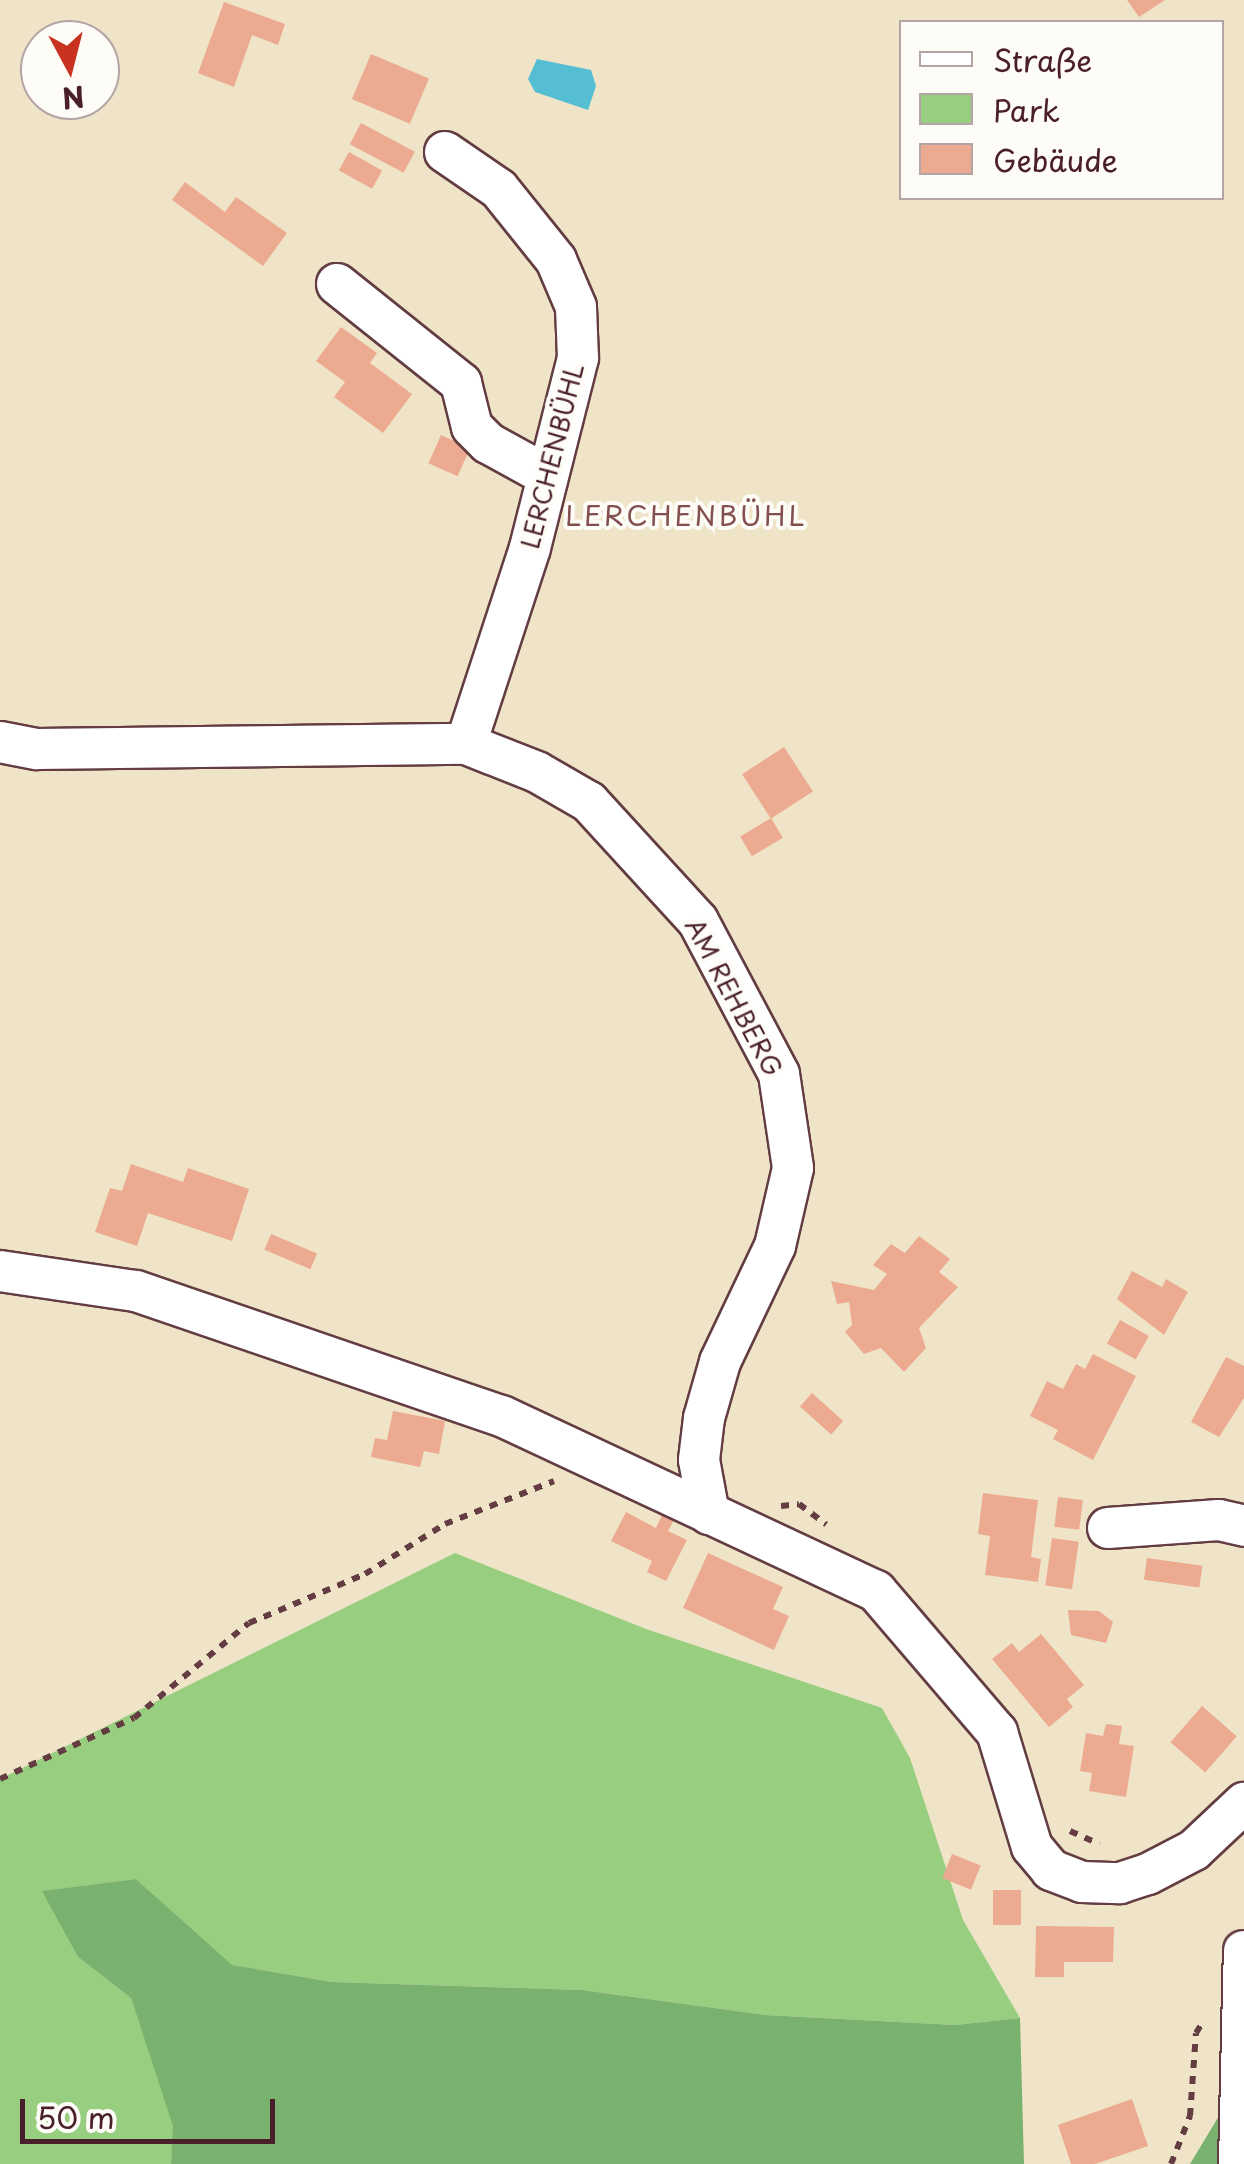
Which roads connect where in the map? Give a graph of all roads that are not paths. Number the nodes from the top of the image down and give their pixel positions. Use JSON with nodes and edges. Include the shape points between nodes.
{"nodes":[{"id":1,"x":445,"y":152,"type":"dead end"},
{"id":2,"x":337,"y":284,"type":"dead end"},
{"id":3,"x":548,"y":476,"type":"junction"},
{"id":4,"x":0,"y":742,"type":"edge"},
{"id":5,"x":466,"y":744,"type":"junction"},
{"id":6,"x":0,"y":1271,"type":"edge"},
{"id":7,"x":709,"y":1514,"type":"junction"},
{"id":8,"x":1244,"y":1526,"type":"edge"},
{"id":9,"x":1108,"y":1528,"type":"dead end"},
{"id":10,"x":1244,"y":1803,"type":"edge"},
{"id":11,"x":1244,"y":1950,"type":"edge"},
{"id":12,"x":1239,"y":2164,"type":"edge"}],
"edges":[{"from":1,"to":3,"type":"street","name":"LERCHENBÜHL","via":[[525,215],[556,260],[576,307],[578,358]]},
{"from":2,"to":3,"type":"street","via":[[460,382],[472,427],[488,443]]},
{"from":3,"to":5,"type":"street","name":"LERCHENBÜHL"},
{"from":4,"to":5,"type":"street","name":"AM REHBERG","via":[[37,748]]},
{"from":5,"to":7,"type":"street","name":"AM REHBERG","via":[[537,772],[588,802],[698,922],[779,1074],[794,1168],[775,1246],[720,1362],[704,1418],[699,1460]]},
{"from":6,"to":7,"type":"street","via":[[136,1291],[234,1320],[502,1416]]},
{"from":7,"to":10,"type":"street","via":[[876,1592],[997,1732],[1032,1847],[1051,1870],[1082,1882],[1120,1883],[1148,1874],[1194,1850]]},
{"from":8,"to":9,"type":"street","via":[[1219,1520]]},
{"from":11,"to":12,"type":"street"}]}
